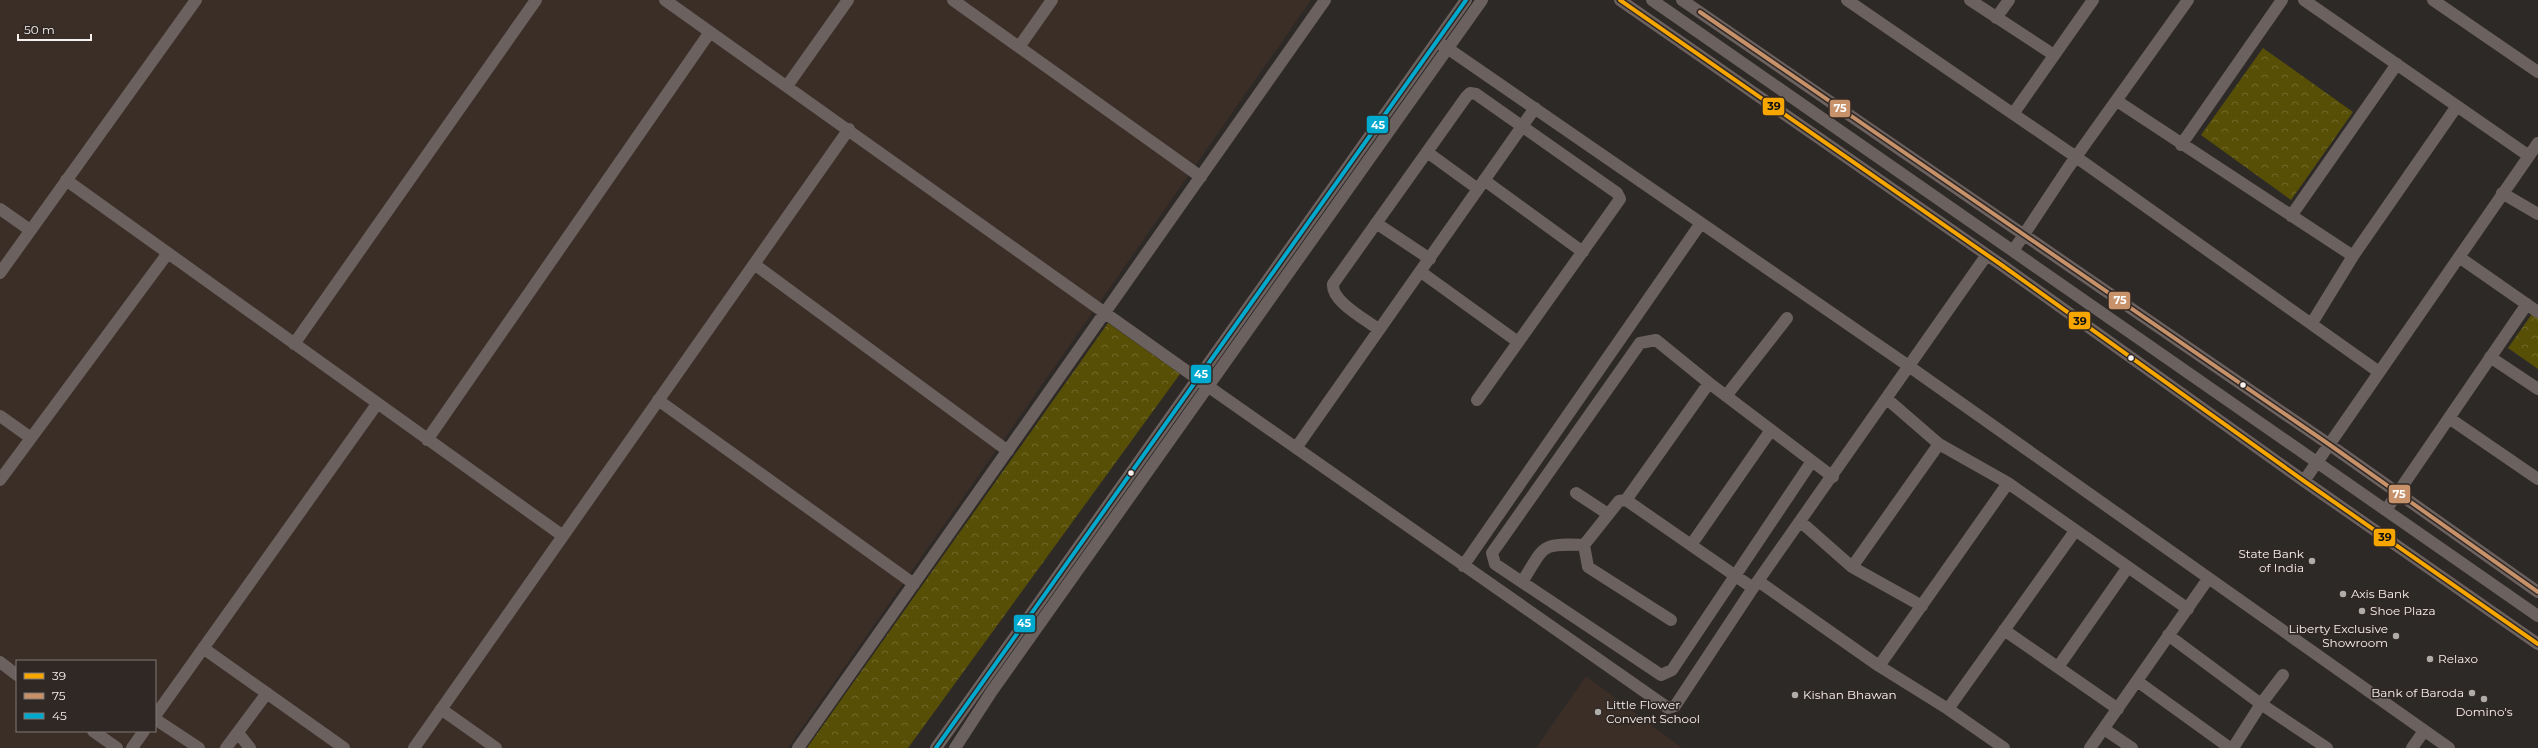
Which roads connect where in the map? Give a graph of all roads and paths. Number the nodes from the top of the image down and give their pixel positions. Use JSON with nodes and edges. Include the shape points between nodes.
{"nodes":[{"id":1,"x":196,"y":0,"type":"edge"},
{"id":2,"x":536,"y":0,"type":"edge"},
{"id":3,"x":665,"y":0,"type":"edge"},
{"id":4,"x":848,"y":0,"type":"edge"},
{"id":5,"x":953,"y":0,"type":"edge"},
{"id":6,"x":1052,"y":0,"type":"edge"},
{"id":7,"x":1325,"y":0,"type":"edge"},
{"id":8,"x":1466,"y":0,"type":"edge"},
{"id":9,"x":1482,"y":0,"type":"edge"},
{"id":10,"x":1620,"y":0,"type":"edge"},
{"id":11,"x":1652,"y":0,"type":"edge"},
{"id":12,"x":1682,"y":0,"type":"edge"},
{"id":13,"x":1847,"y":0,"type":"edge"},
{"id":14,"x":1970,"y":0,"type":"edge"},
{"id":15,"x":2009,"y":0,"type":"edge"},
{"id":16,"x":2093,"y":0,"type":"edge"},
{"id":17,"x":2188,"y":0,"type":"edge"},
{"id":18,"x":2282,"y":0,"type":"edge"},
{"id":19,"x":2304,"y":0,"type":"edge"},
{"id":20,"x":2433,"y":0,"type":"edge"},
{"id":21,"x":1996,"y":18,"type":"junction"},
{"id":22,"x":710,"y":32,"type":"junction"},
{"id":23,"x":1437,"y":41,"type":"junction"},
{"id":24,"x":1019,"y":47,"type":"junction"},
{"id":25,"x":1448,"y":49,"type":"junction"},
{"id":26,"x":2054,"y":56,"type":"junction"},
{"id":27,"x":2397,"y":64,"type":"junction"},
{"id":28,"x":2538,"y":72,"type":"edge"},
{"id":29,"x":787,"y":86,"type":"junction"},
{"id":30,"x":2117,"y":101,"type":"junction"},
{"id":31,"x":2457,"y":106,"type":"junction"},
{"id":32,"x":1535,"y":108,"type":"junction"},
{"id":33,"x":2013,"y":114,"type":"junction"},
{"id":34,"x":1522,"y":126,"type":"junction"},
{"id":35,"x":849,"y":129,"type":"junction"},
{"id":36,"x":2538,"y":143,"type":"edge"},
{"id":37,"x":2181,"y":145,"type":"junction"},
{"id":38,"x":1427,"y":152,"type":"junction"},
{"id":39,"x":2529,"y":156,"type":"junction"},
{"id":40,"x":2076,"y":157,"type":"junction"},
{"id":41,"x":1201,"y":176,"type":"junction"},
{"id":42,"x":66,"y":180,"type":"junction"},
{"id":43,"x":1482,"y":185,"type":"junction"},
{"id":44,"x":2502,"y":193,"type":"junction"},
{"id":45,"x":0,"y":209,"type":"edge"},
{"id":46,"x":2538,"y":214,"type":"edge"},
{"id":47,"x":2291,"y":216,"type":"junction"},
{"id":48,"x":1376,"y":223,"type":"junction"},
{"id":49,"x":1701,"y":223,"type":"junction"},
{"id":50,"x":30,"y":230,"type":"junction"},
{"id":51,"x":2023,"y":234,"type":"junction"},
{"id":52,"x":2009,"y":248,"type":"junction"},
{"id":53,"x":1583,"y":252,"type":"junction"},
{"id":54,"x":168,"y":253,"type":"junction"},
{"id":55,"x":2353,"y":256,"type":"junction"},
{"id":56,"x":2459,"y":257,"type":"junction"},
{"id":57,"x":1990,"y":258,"type":"junction"},
{"id":58,"x":1430,"y":259,"type":"junction"},
{"id":59,"x":754,"y":264,"type":"junction"},
{"id":60,"x":1421,"y":272,"type":"junction"},
{"id":61,"x":0,"y":273,"type":"edge"},
{"id":62,"x":2527,"y":304,"type":"junction"},
{"id":63,"x":2538,"y":312,"type":"edge"},
{"id":64,"x":1106,"y":313,"type":"junction"},
{"id":65,"x":1787,"y":318,"type":"dead end"},
{"id":66,"x":2312,"y":322,"type":"junction"},
{"id":67,"x":1378,"y":329,"type":"junction"},
{"id":68,"x":1518,"y":342,"type":"junction"},
{"id":69,"x":294,"y":344,"type":"junction"},
{"id":70,"x":2490,"y":357,"type":"junction"},
{"id":71,"x":1910,"y":367,"type":"junction"},
{"id":72,"x":2379,"y":372,"type":"junction"},
{"id":73,"x":1198,"y":379,"type":"junction"},
{"id":74,"x":1709,"y":384,"type":"junction"},
{"id":75,"x":1209,"y":387,"type":"junction"},
{"id":76,"x":2538,"y":389,"type":"edge"},
{"id":77,"x":1726,"y":396,"type":"junction"},
{"id":78,"x":1887,"y":399,"type":"junction"},
{"id":79,"x":658,"y":400,"type":"junction"},
{"id":80,"x":1477,"y":400,"type":"dead end"},
{"id":81,"x":377,"y":404,"type":"junction"},
{"id":82,"x":0,"y":416,"type":"edge"},
{"id":83,"x":2449,"y":418,"type":"junction"},
{"id":84,"x":1771,"y":430,"type":"junction"},
{"id":85,"x":31,"y":438,"type":"junction"},
{"id":86,"x":427,"y":440,"type":"junction"},
{"id":87,"x":1939,"y":444,"type":"junction"},
{"id":88,"x":2330,"y":445,"type":"junction"},
{"id":89,"x":1296,"y":448,"type":"junction"},
{"id":90,"x":1008,"y":451,"type":"junction"},
{"id":91,"x":1812,"y":461,"type":"junction"},
{"id":92,"x":2317,"y":463,"type":"junction"},
{"id":93,"x":1833,"y":477,"type":"junction"},
{"id":94,"x":2538,"y":479,"type":"edge"},
{"id":95,"x":0,"y":480,"type":"edge"},
{"id":96,"x":2304,"y":481,"type":"junction"},
{"id":97,"x":2008,"y":483,"type":"junction"},
{"id":98,"x":1576,"y":493,"type":"dead end"},
{"id":99,"x":2397,"y":494,"type":"junction"},
{"id":100,"x":1626,"y":500,"type":"junction"},
{"id":101,"x":2386,"y":510,"type":"junction"},
{"id":102,"x":1608,"y":514,"type":"junction"},
{"id":103,"x":1801,"y":522,"type":"junction"},
{"id":104,"x":2076,"y":531,"type":"junction"},
{"id":105,"x":563,"y":536,"type":"junction"},
{"id":106,"x":1584,"y":545,"type":"junction"},
{"id":107,"x":1690,"y":545,"type":"junction"},
{"id":108,"x":1463,"y":566,"type":"junction"},
{"id":109,"x":1852,"y":567,"type":"junction"},
{"id":110,"x":2128,"y":567,"type":"junction"},
{"id":111,"x":1734,"y":575,"type":"junction"},
{"id":112,"x":2208,"y":579,"type":"junction"},
{"id":113,"x":1522,"y":582,"type":"junction"},
{"id":114,"x":914,"y":584,"type":"junction"},
{"id":115,"x":1755,"y":585,"type":"junction"},
{"id":116,"x":2538,"y":592,"type":"edge"},
{"id":117,"x":1922,"y":606,"type":"junction"},
{"id":118,"x":2188,"y":609,"type":"junction"},
{"id":119,"x":2538,"y":616,"type":"edge"},
{"id":120,"x":1672,"y":620,"type":"dead end"},
{"id":121,"x":2004,"y":630,"type":"junction"},
{"id":122,"x":2168,"y":635,"type":"junction"},
{"id":123,"x":2538,"y":644,"type":"edge"},
{"id":124,"x":203,"y":648,"type":"junction"},
{"id":125,"x":0,"y":662,"type":"edge"},
{"id":126,"x":1879,"y":666,"type":"junction"},
{"id":127,"x":2058,"y":667,"type":"junction"},
{"id":128,"x":16,"y":674,"type":"edge"},
{"id":129,"x":2283,"y":675,"type":"dead end"},
{"id":130,"x":2137,"y":682,"type":"junction"},
{"id":131,"x":267,"y":693,"type":"junction"},
{"id":132,"x":2261,"y":704,"type":"junction"},
{"id":133,"x":1948,"y":708,"type":"junction"},
{"id":134,"x":441,"y":709,"type":"junction"},
{"id":135,"x":2118,"y":709,"type":"junction"},
{"id":136,"x":156,"y":716,"type":"edge"},
{"id":137,"x":156,"y":718,"type":"edge"},
{"id":138,"x":2104,"y":729,"type":"junction"},
{"id":139,"x":2424,"y":731,"type":"junction"},
{"id":140,"x":94,"y":732,"type":"edge"},
{"id":141,"x":143,"y":732,"type":"edge"},
{"id":142,"x":238,"y":733,"type":"junction"},
{"id":143,"x":2313,"y":744,"type":"edge"},
{"id":144,"x":117,"y":748,"type":"edge"},
{"id":145,"x":132,"y":748,"type":"edge"},
{"id":146,"x":199,"y":748,"type":"edge"},
{"id":147,"x":226,"y":748,"type":"edge"},
{"id":148,"x":250,"y":748,"type":"edge"},
{"id":149,"x":344,"y":748,"type":"edge"},
{"id":150,"x":414,"y":748,"type":"edge"},
{"id":151,"x":496,"y":748,"type":"edge"},
{"id":152,"x":798,"y":748,"type":"edge"},
{"id":153,"x":936,"y":748,"type":"edge"},
{"id":154,"x":955,"y":748,"type":"edge"},
{"id":155,"x":2004,"y":748,"type":"edge"},
{"id":156,"x":2090,"y":748,"type":"edge"},
{"id":157,"x":2132,"y":748,"type":"edge"},
{"id":158,"x":2230,"y":748,"type":"edge"},
{"id":159,"x":2233,"y":748,"type":"edge"},
{"id":160,"x":2327,"y":748,"type":"edge"},
{"id":161,"x":2412,"y":748,"type":"edge"},
{"id":162,"x":2449,"y":748,"type":"edge"}],
"edges":[{"from":1,"to":42,"type":"street"},
{"from":2,"to":69,"type":"street"},
{"from":3,"to":22,"type":"street"},
{"from":4,"to":29,"type":"street"},
{"from":5,"to":24,"type":"street"},
{"from":6,"to":24,"type":"street"},
{"from":7,"to":41,"type":"street"},
{"from":8,"to":23,"type":"street"},
{"from":9,"to":25,"type":"street"},
{"from":10,"to":57,"type":"street"},
{"from":11,"to":52,"type":"street"},
{"from":12,"to":51,"type":"street"},
{"from":13,"to":33,"type":"street"},
{"from":14,"to":21,"type":"street"},
{"from":15,"to":21,"type":"street"},
{"from":16,"to":26,"type":"street"},
{"from":17,"to":30,"type":"street"},
{"from":18,"to":37,"type":"street"},
{"from":19,"to":27,"type":"street"},
{"from":20,"to":28,"type":"street"},
{"from":21,"to":26,"type":"street"},
{"from":22,"to":29,"type":"street"},
{"from":22,"to":86,"type":"street"},
{"from":23,"to":25,"type":"street"},
{"from":23,"to":73,"type":"street"},
{"from":24,"to":41,"type":"street"},
{"from":25,"to":32,"type":"street"},
{"from":25,"to":75,"type":"street"},
{"from":26,"to":33,"type":"street"},
{"from":27,"to":31,"type":"street"},
{"from":27,"to":47,"type":"street"},
{"from":29,"to":35,"type":"street"},
{"from":30,"to":37,"type":"street"},
{"from":30,"to":40,"type":"street"},
{"from":31,"to":39,"type":"street"},
{"from":31,"to":55,"type":"street"},
{"from":32,"to":34,"type":"street"},
{"from":32,"to":49,"type":"street"},
{"from":33,"to":40,"type":"street"},
{"from":34,"to":38,"type":"street","via":[[1476,94],[1470,93]]},
{"from":34,"to":43,"type":"street"},
{"from":34,"to":53,"type":"street","via":[[1617,193],[1620,199]]},
{"from":35,"to":59,"type":"street"},
{"from":35,"to":64,"type":"street"},
{"from":36,"to":39,"type":"street"},
{"from":37,"to":47,"type":"street"},
{"from":38,"to":43,"type":"street"},
{"from":38,"to":48,"type":"street"},
{"from":39,"to":44,"type":"street"},
{"from":40,"to":51,"type":"street"},
{"from":40,"to":66,"type":"street"},
{"from":41,"to":64,"type":"street"},
{"from":42,"to":50,"type":"street"},
{"from":42,"to":54,"type":"street"},
{"from":43,"to":53,"type":"street"},
{"from":43,"to":58,"type":"street"},
{"from":44,"to":46,"type":"street"},
{"from":44,"to":56,"type":"street"},
{"from":45,"to":50,"type":"street"},
{"from":47,"to":55,"type":"street"},
{"from":48,"to":58,"type":"street"},
{"from":48,"to":67,"type":"street","via":[[1332,284],[1332,290],[1336,298]]},
{"from":49,"to":71,"type":"street"},
{"from":49,"to":108,"type":"street"},
{"from":50,"to":61,"type":"street"},
{"from":51,"to":52,"type":"street"},
{"from":51,"to":88,"type":"street"},
{"from":52,"to":57,"type":"street"},
{"from":52,"to":92,"type":"street"},
{"from":53,"to":68,"type":"street"},
{"from":54,"to":69,"type":"street"},
{"from":54,"to":85,"type":"street"},
{"from":55,"to":66,"type":"street"},
{"from":56,"to":62,"type":"street"},
{"from":56,"to":72,"type":"street"},
{"from":57,"to":71,"type":"street"},
{"from":57,"to":96,"type":"street"},
{"from":58,"to":60,"type":"street"},
{"from":59,"to":79,"type":"street"},
{"from":59,"to":90,"type":"street"},
{"from":60,"to":67,"type":"street"},
{"from":60,"to":68,"type":"street"},
{"from":62,"to":63,"type":"street"},
{"from":62,"to":70,"type":"street"},
{"from":64,"to":73,"type":"street"},
{"from":64,"to":90,"type":"street"},
{"from":65,"to":77,"type":"street"},
{"from":66,"to":72,"type":"street"},
{"from":67,"to":89,"type":"street"},
{"from":68,"to":80,"type":"street"},
{"from":69,"to":81,"type":"street"},
{"from":70,"to":76,"type":"street"},
{"from":70,"to":83,"type":"street"},
{"from":71,"to":78,"type":"street"},
{"from":71,"to":112,"type":"street"},
{"from":72,"to":88,"type":"street"},
{"from":73,"to":75,"type":"street"},
{"from":73,"to":153,"type":"street"},
{"from":74,"to":77,"type":"street"},
{"from":74,"to":100,"type":"street"},
{"from":74,"to":113,"type":"street","via":[[1656,340],[1640,343],[1492,553],[1495,564]]},
{"from":75,"to":89,"type":"street"},
{"from":75,"to":154,"type":"street","via":[[992,691]]},
{"from":77,"to":84,"type":"street"},
{"from":78,"to":87,"type":"street"},
{"from":78,"to":93,"type":"street"},
{"from":79,"to":105,"type":"street"},
{"from":79,"to":114,"type":"street"},
{"from":81,"to":86,"type":"street"},
{"from":81,"to":124,"type":"street"},
{"from":82,"to":85,"type":"street"},
{"from":83,"to":94,"type":"street"},
{"from":83,"to":99,"type":"street"},
{"from":84,"to":91,"type":"street"},
{"from":84,"to":107,"type":"street"},
{"from":85,"to":95,"type":"street"},
{"from":86,"to":105,"type":"street"},
{"from":87,"to":97,"type":"street"},
{"from":87,"to":109,"type":"street"},
{"from":88,"to":92,"type":"street"},
{"from":88,"to":99,"type":"street"},
{"from":89,"to":108,"type":"street"},
{"from":90,"to":114,"type":"street"},
{"from":91,"to":93,"type":"street"},
{"from":91,"to":111,"type":"street"},
{"from":92,"to":96,"type":"street"},
{"from":92,"to":101,"type":"street"},
{"from":93,"to":103,"type":"street"},
{"from":96,"to":123,"type":"street"},
{"from":97,"to":104,"type":"street"},
{"from":97,"to":117,"type":"street"},
{"from":98,"to":102,"type":"street"},
{"from":99,"to":101,"type":"street"},
{"from":99,"to":116,"type":"street"},
{"from":100,"to":102,"type":"street","via":[[1618,501]]},
{"from":100,"to":107,"type":"street"},
{"from":101,"to":119,"type":"street"},
{"from":102,"to":106,"type":"street"},
{"from":103,"to":109,"type":"street"},
{"from":103,"to":115,"type":"street"},
{"from":104,"to":110,"type":"street"},
{"from":104,"to":121,"type":"street"},
{"from":105,"to":134,"type":"street"},
{"from":106,"to":113,"type":"street","via":[[1548,546],[1542,550]]},
{"from":106,"to":120,"type":"street","via":[[1588,567]]},
{"from":107,"to":111,"type":"street"},
{"from":108,"to":115,"type":"street","via":[[1668,708],[1675,706]]},
{"from":109,"to":117,"type":"street"},
{"from":110,"to":118,"type":"street"},
{"from":110,"to":127,"type":"street"},
{"from":111,"to":113,"type":"street","via":[[1672,670],[1661,675]]},
{"from":111,"to":115,"type":"street"},
{"from":112,"to":118,"type":"street"},
{"from":112,"to":139,"type":"street"},
{"from":114,"to":152,"type":"street"},
{"from":115,"to":126,"type":"street"},
{"from":117,"to":126,"type":"street"},
{"from":118,"to":122,"type":"street"},
{"from":121,"to":127,"type":"street"},
{"from":121,"to":133,"type":"street"},
{"from":122,"to":130,"type":"street"},
{"from":122,"to":132,"type":"street"},
{"from":124,"to":131,"type":"street"},
{"from":124,"to":136,"type":"street"},
{"from":125,"to":128,"type":"street"},
{"from":126,"to":133,"type":"street"},
{"from":127,"to":135,"type":"street"},
{"from":129,"to":132,"type":"street"},
{"from":130,"to":135,"type":"street"},
{"from":130,"to":158,"type":"street"},
{"from":131,"to":142,"type":"street"},
{"from":131,"to":149,"type":"street"},
{"from":132,"to":143,"type":"street"},
{"from":132,"to":159,"type":"street"},
{"from":133,"to":155,"type":"street"},
{"from":134,"to":150,"type":"street"},
{"from":134,"to":151,"type":"street"},
{"from":135,"to":138,"type":"street"},
{"from":137,"to":146,"type":"street"},
{"from":138,"to":156,"type":"street"},
{"from":138,"to":157,"type":"street"},
{"from":139,"to":161,"type":"street"},
{"from":139,"to":162,"type":"street"},
{"from":140,"to":144,"type":"street"},
{"from":141,"to":145,"type":"street"},
{"from":142,"to":147,"type":"street"},
{"from":142,"to":148,"type":"street"},
{"from":143,"to":160,"type":"street"}]}
